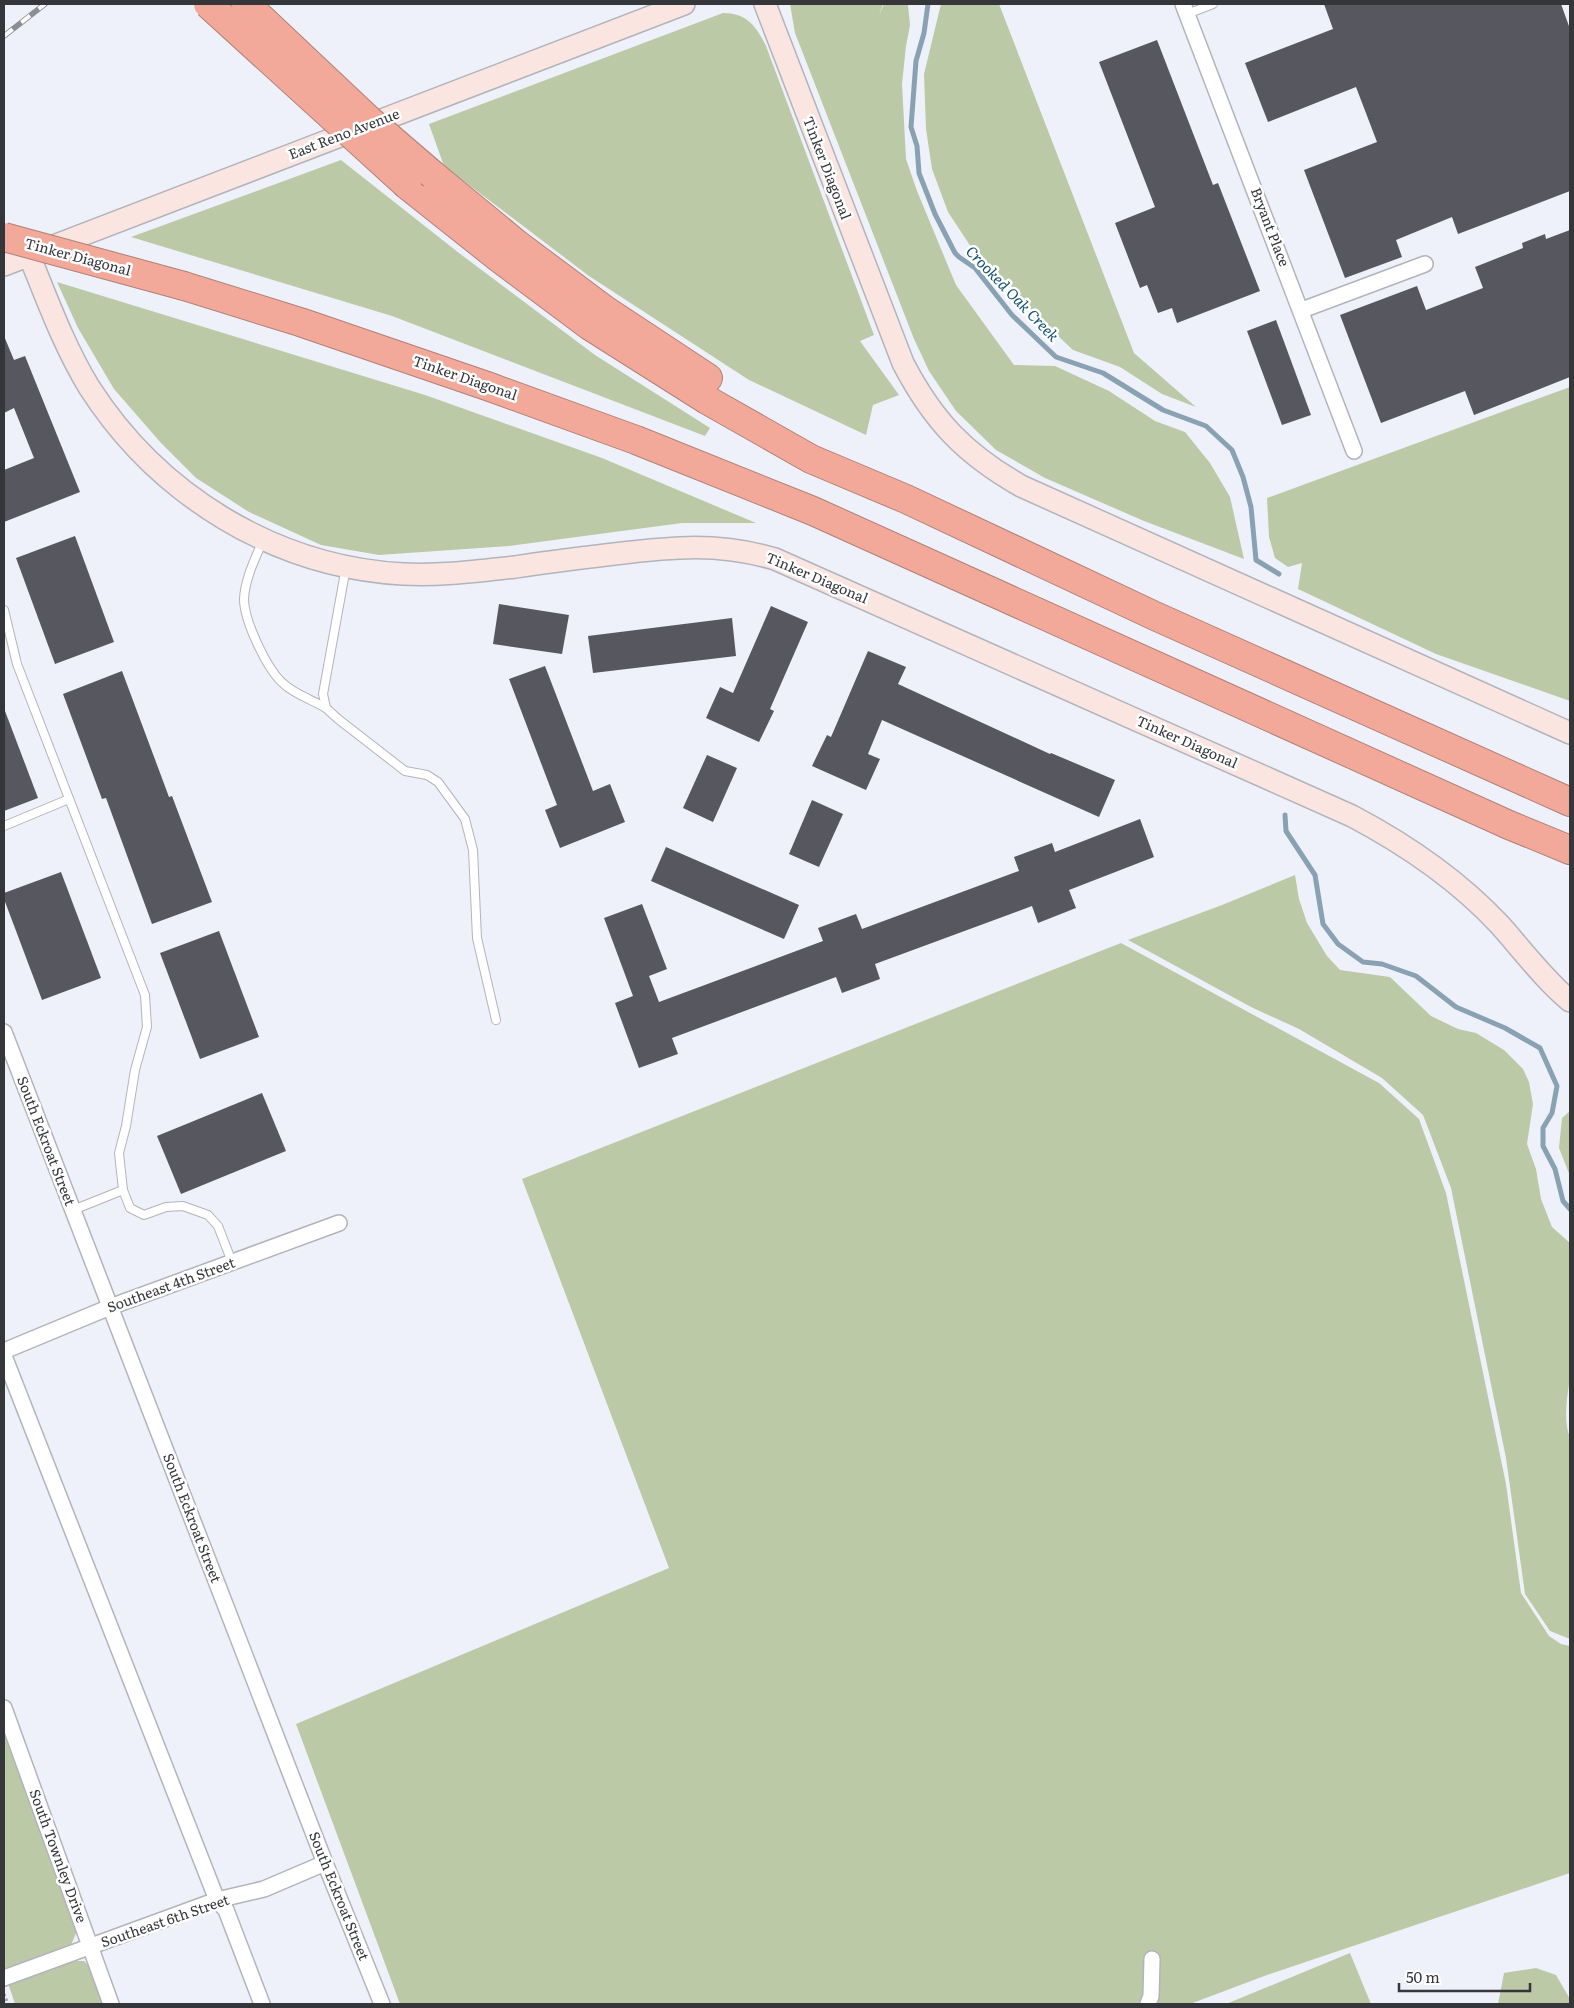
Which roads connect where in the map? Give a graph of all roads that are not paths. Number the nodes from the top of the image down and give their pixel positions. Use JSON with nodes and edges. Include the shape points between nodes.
{"nodes":[{"id":1,"x":208,"y":4,"type":"edge"},
{"id":2,"x":246,"y":4,"type":"edge"},
{"id":3,"x":684,"y":4,"type":"edge"},
{"id":4,"x":765,"y":4,"type":"edge"},
{"id":5,"x":1213,"y":4,"type":"edge"},
{"id":6,"x":1185,"y":9,"type":"edge"},
{"id":7,"x":4,"y":237,"type":"edge"},
{"id":8,"x":29,"y":255,"type":"junction"},
{"id":9,"x":1426,"y":264,"type":"dead end"},
{"id":10,"x":4,"y":265,"type":"edge"},
{"id":11,"x":1302,"y":310,"type":"junction"},
{"id":12,"x":1354,"y":451,"type":"dead end"},
{"id":13,"x":906,"y":499,"type":"junction"},
{"id":14,"x":263,"y":540,"type":"junction"},
{"id":15,"x":346,"y":567,"type":"junction"},
{"id":16,"x":4,"y":610,"type":"edge"},
{"id":17,"x":1330,"y":694,"type":"junction"},
{"id":18,"x":326,"y":708,"type":"junction"},
{"id":19,"x":1570,"y":733,"type":"edge"},
{"id":20,"x":1570,"y":784,"type":"edge"},
{"id":21,"x":69,"y":799,"type":"junction"},
{"id":22,"x":1570,"y":802,"type":"edge"},
{"id":23,"x":1509,"y":825,"type":"junction"},
{"id":24,"x":4,"y":826,"type":"edge"},
{"id":25,"x":1570,"y":850,"type":"edge"},
{"id":26,"x":1570,"y":868,"type":"edge"},
{"id":27,"x":1570,"y":1001,"type":"edge"},
{"id":28,"x":496,"y":1020,"type":"dead end"},
{"id":29,"x":4,"y":1032,"type":"edge"},
{"id":30,"x":123,"y":1190,"type":"junction"},
{"id":31,"x":73,"y":1210,"type":"junction"},
{"id":32,"x":339,"y":1223,"type":"dead end"},
{"id":33,"x":232,"y":1262,"type":"junction"},
{"id":34,"x":110,"y":1307,"type":"junction"},
{"id":35,"x":4,"y":1351,"type":"edge"},
{"id":36,"x":4,"y":1356,"type":"edge"},
{"id":37,"x":4,"y":1708,"type":"edge"},
{"id":38,"x":325,"y":1863,"type":"junction"},
{"id":39,"x":217,"y":1900,"type":"junction"},
{"id":40,"x":90,"y":1947,"type":"junction"},
{"id":41,"x":1152,"y":1959,"type":"dead end"},
{"id":42,"x":4,"y":1978,"type":"edge"},
{"id":43,"x":111,"y":2004,"type":"edge"},
{"id":44,"x":262,"y":2004,"type":"edge"},
{"id":45,"x":382,"y":2004,"type":"edge"},
{"id":46,"x":1148,"y":2004,"type":"edge"}],
"edges":[{"from":1,"to":13,"type":"highway","bridge":true,"via":[[407,185],[590,326],[707,400],[811,459]]},
{"from":2,"to":13,"type":"highway","bridge":true,"via":[[369,120],[433,175],[604,310],[720,386]]},
{"from":3,"to":8,"type":"street","name":"East Reno Avenue"},
{"from":4,"to":19,"type":"street","name":"Tinker Diagonal","via":[[903,364],[930,410],[968,450],[1021,486]]},
{"from":5,"to":6,"type":"lane"},
{"from":6,"to":11,"type":"street","name":"Bryant Place"},
{"from":7,"to":23,"type":"highway","name":"Tinker Diagonal","bridge":true,"via":[[184,286],[300,322],[636,440],[813,511]]},
{"from":8,"to":10,"type":"street","name":"East Reno Avenue"},
{"from":8,"to":14,"type":"street","name":"Tinker Diagonal","via":[[66,345],[119,428],[138,451],[180,489],[214,513]]},
{"from":9,"to":11,"type":"street"},
{"from":11,"to":12,"type":"street","name":"Bryant Place"},
{"from":13,"to":17,"type":"highway"},
{"from":14,"to":15,"type":"street","name":"Tinker Diagonal"},
{"from":14,"to":18,"type":"lane","via":[[249,573],[244,600],[251,627],[264,658],[285,686]]},
{"from":15,"to":18,"type":"lane","via":[[323,694]]},
{"from":15,"to":27,"type":"street","name":"Tinker Diagonal","via":[[402,574],[471,572],[695,546],[738,550],[775,559],[1379,830],[1456,883]]},
{"from":16,"to":21,"type":"lane","via":[[17,664]]},
{"from":17,"to":20,"type":"highway"},
{"from":17,"to":22,"type":"highway"},
{"from":18,"to":28,"type":"lane","via":[[405,771],[427,775],[438,782],[465,819],[474,850],[477,938]]},
{"from":21,"to":24,"type":"lane"},
{"from":21,"to":30,"type":"lane","via":[[144,995],[147,1027],[119,1153]]},
{"from":23,"to":25,"type":"highway","name":"Tinker Diagonal"},
{"from":23,"to":26,"type":"highway"},
{"from":29,"to":31,"type":"street","name":"South Eckroat Street"},
{"from":30,"to":31,"type":"lane"},
{"from":30,"to":33,"type":"lane","via":[[130,1208],[144,1215],[166,1207],[183,1206],[208,1215],[218,1226]]},
{"from":31,"to":34,"type":"street","name":"South Eckroat Street"},
{"from":32,"to":33,"type":"street","name":"Southeast 4th Street"},
{"from":33,"to":34,"type":"street","name":"Southeast 4th Street"},
{"from":34,"to":35,"type":"street","name":"Southeast 4th Street"},
{"from":34,"to":38,"type":"street","name":"South Eckroat Street"},
{"from":36,"to":39,"type":"street"},
{"from":37,"to":40,"type":"street","name":"South Townley Drive"},
{"from":38,"to":39,"type":"street","name":"Southeast 6th Street","via":[[264,1889]]},
{"from":38,"to":45,"type":"street","name":"South Eckroat Street"},
{"from":39,"to":40,"type":"street","name":"Southeast 6th Street"},
{"from":39,"to":44,"type":"street","via":[[226,1910]]},
{"from":40,"to":42,"type":"street","name":"Southeast 6th Street"},
{"from":40,"to":43,"type":"street","name":"South Townley Drive"},
{"from":41,"to":46,"type":"street"}]}
